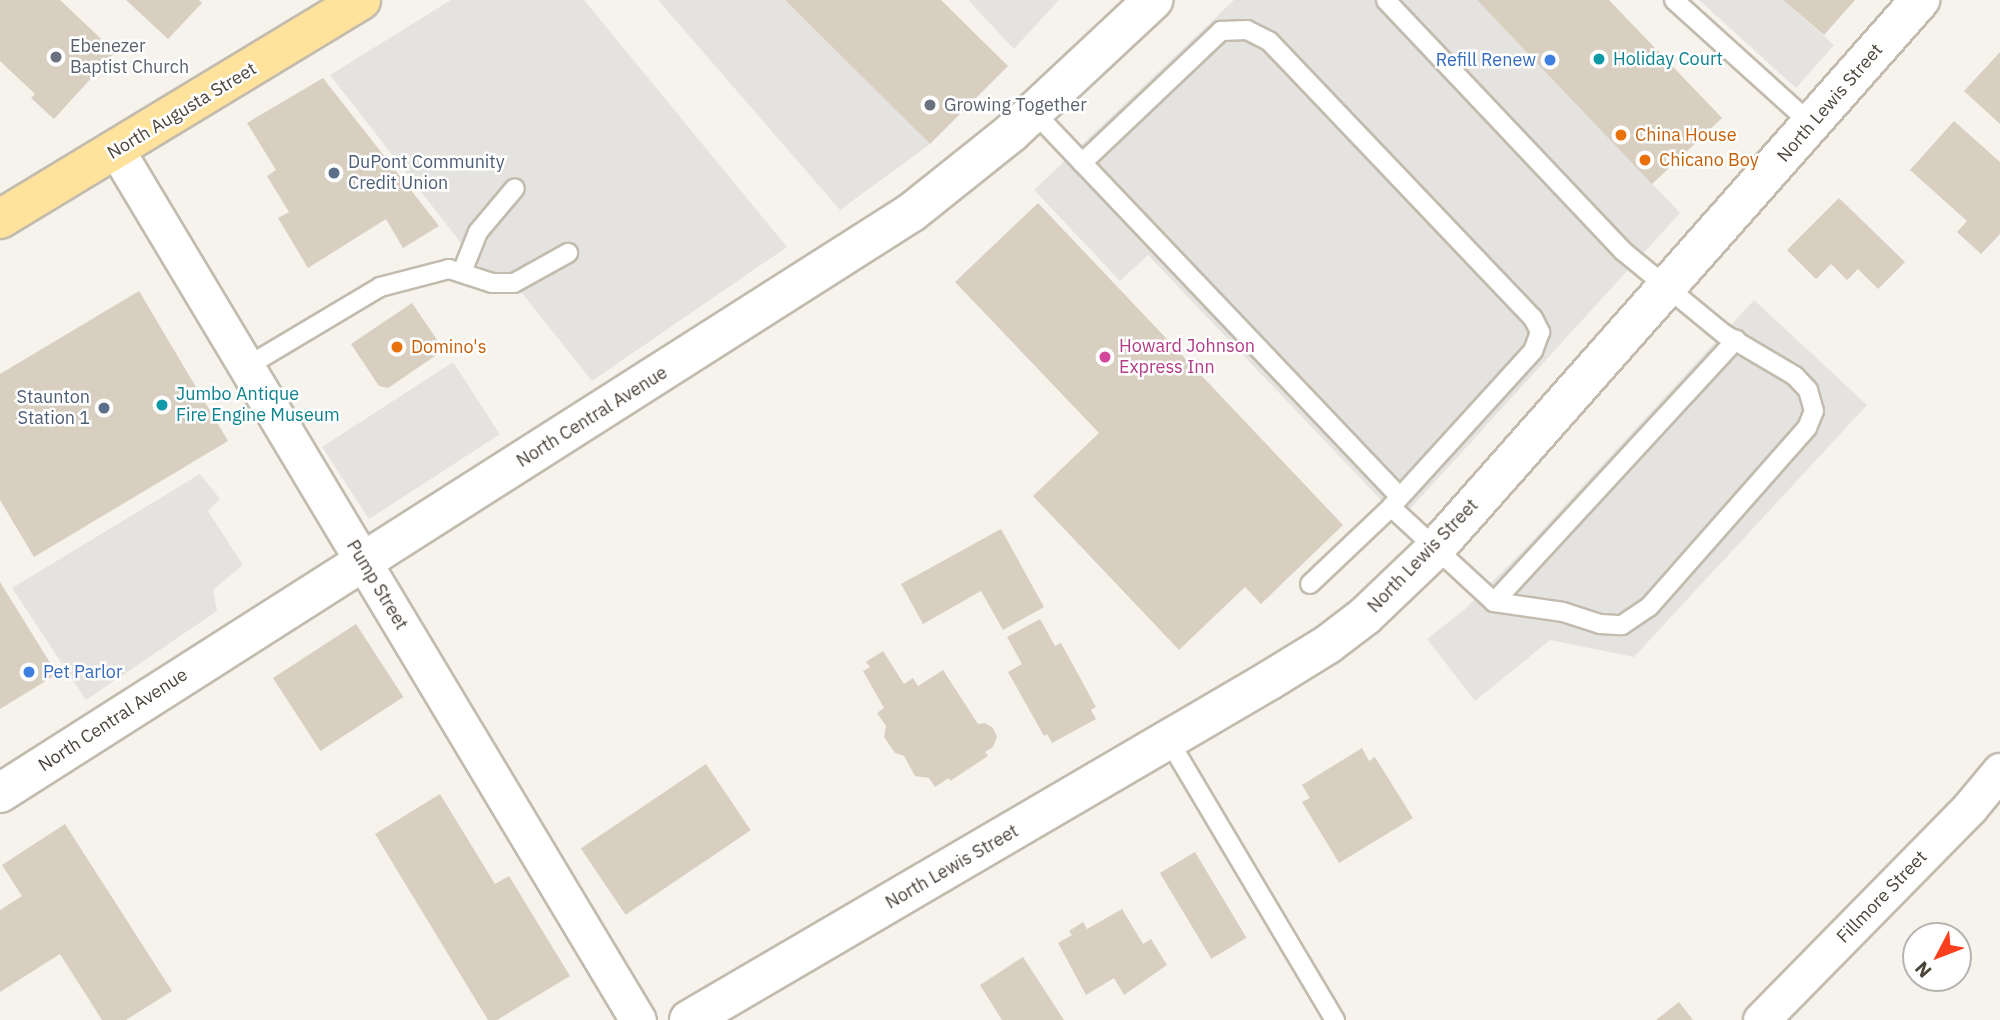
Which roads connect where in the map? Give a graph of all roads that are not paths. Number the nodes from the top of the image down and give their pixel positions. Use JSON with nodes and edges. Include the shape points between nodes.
{"nodes":[{"id":1,"x":361,"y":0,"type":"edge"},
{"id":2,"x":1153,"y":0,"type":"edge"},
{"id":3,"x":1386,"y":0,"type":"edge"},
{"id":4,"x":1674,"y":0,"type":"edge"},
{"id":5,"x":1920,"y":0,"type":"edge"},
{"id":6,"x":1034,"y":111,"type":"junction"},
{"id":7,"x":1811,"y":124,"type":"junction"},
{"id":8,"x":117,"y":151,"type":"junction"},
{"id":9,"x":1082,"y":163,"type":"junction"},
{"id":10,"x":516,"y":188,"type":"dead end"},
{"id":11,"x":0,"y":219,"type":"edge"},
{"id":12,"x":568,"y":253,"type":"dead end"},
{"id":13,"x":462,"y":272,"type":"junction"},
{"id":14,"x":1668,"y":288,"type":"junction"},
{"id":15,"x":1736,"y":341,"type":"junction"},
{"id":16,"x":246,"y":367,"type":"junction"},
{"id":17,"x":1395,"y":502,"type":"junction"},
{"id":18,"x":1435,"y":549,"type":"junction"},
{"id":19,"x":363,"y":562,"type":"junction"},
{"id":20,"x":1310,"y":584,"type":"dead end"},
{"id":21,"x":1494,"y":602,"type":"junction"},
{"id":22,"x":1168,"y":739,"type":"junction"},
{"id":23,"x":2000,"y":771,"type":"edge"},
{"id":24,"x":0,"y":793,"type":"edge"},
{"id":25,"x":638,"y":1020,"type":"edge"},
{"id":26,"x":689,"y":1020,"type":"edge"},
{"id":27,"x":1335,"y":1020,"type":"edge"},
{"id":28,"x":1761,"y":1020,"type":"edge"}],
"edges":[{"from":1,"to":8,"type":"main road","name":"North Augusta Street"},
{"from":2,"to":6,"type":"street","name":"North Central Avenue"},
{"from":3,"to":14,"type":"lane","via":[[1623,251]]},
{"from":4,"to":7,"type":"lane"},
{"from":5,"to":7,"type":"street","name":"North Lewis Street"},
{"from":6,"to":9,"type":"lane"},
{"from":6,"to":19,"type":"street","name":"North Central Avenue","via":[[985,156],[892,226]]},
{"from":7,"to":14,"type":"street","name":"North Lewis Street"},
{"from":8,"to":11,"type":"main road","name":"North Augusta Street"},
{"from":8,"to":16,"type":"street","name":"Pump Street"},
{"from":9,"to":17,"type":"lane"},
{"from":9,"to":17,"type":"lane","via":[[1221,31],[1247,30],[1269,41],[1533,318],[1540,332],[1533,351]]},
{"from":10,"to":13,"type":"lane","via":[[478,232]]},
{"from":12,"to":13,"type":"lane","via":[[514,283],[492,283]]},
{"from":13,"to":16,"type":"lane","via":[[449,270],[380,287]]},
{"from":14,"to":15,"type":"lane"},
{"from":14,"to":18,"type":"street","name":"North Lewis Street"},
{"from":15,"to":21,"type":"lane"},
{"from":15,"to":21,"type":"lane","via":[[1795,376],[1808,390],[1814,411],[1807,428],[1649,607],[1622,625]]},
{"from":16,"to":19,"type":"street","name":"Pump Street"},
{"from":17,"to":18,"type":"lane"},
{"from":17,"to":20,"type":"lane"},
{"from":18,"to":21,"type":"lane"},
{"from":18,"to":22,"type":"street","name":"North Lewis Street","via":[[1395,590],[1327,645]]},
{"from":19,"to":24,"type":"street","name":"North Central Avenue"},
{"from":19,"to":25,"type":"street","name":"Pump Street"},
{"from":22,"to":26,"type":"street","name":"North Lewis Street"},
{"from":22,"to":27,"type":"lane"},
{"from":23,"to":28,"type":"street","name":"Fillmore Street"}]}
